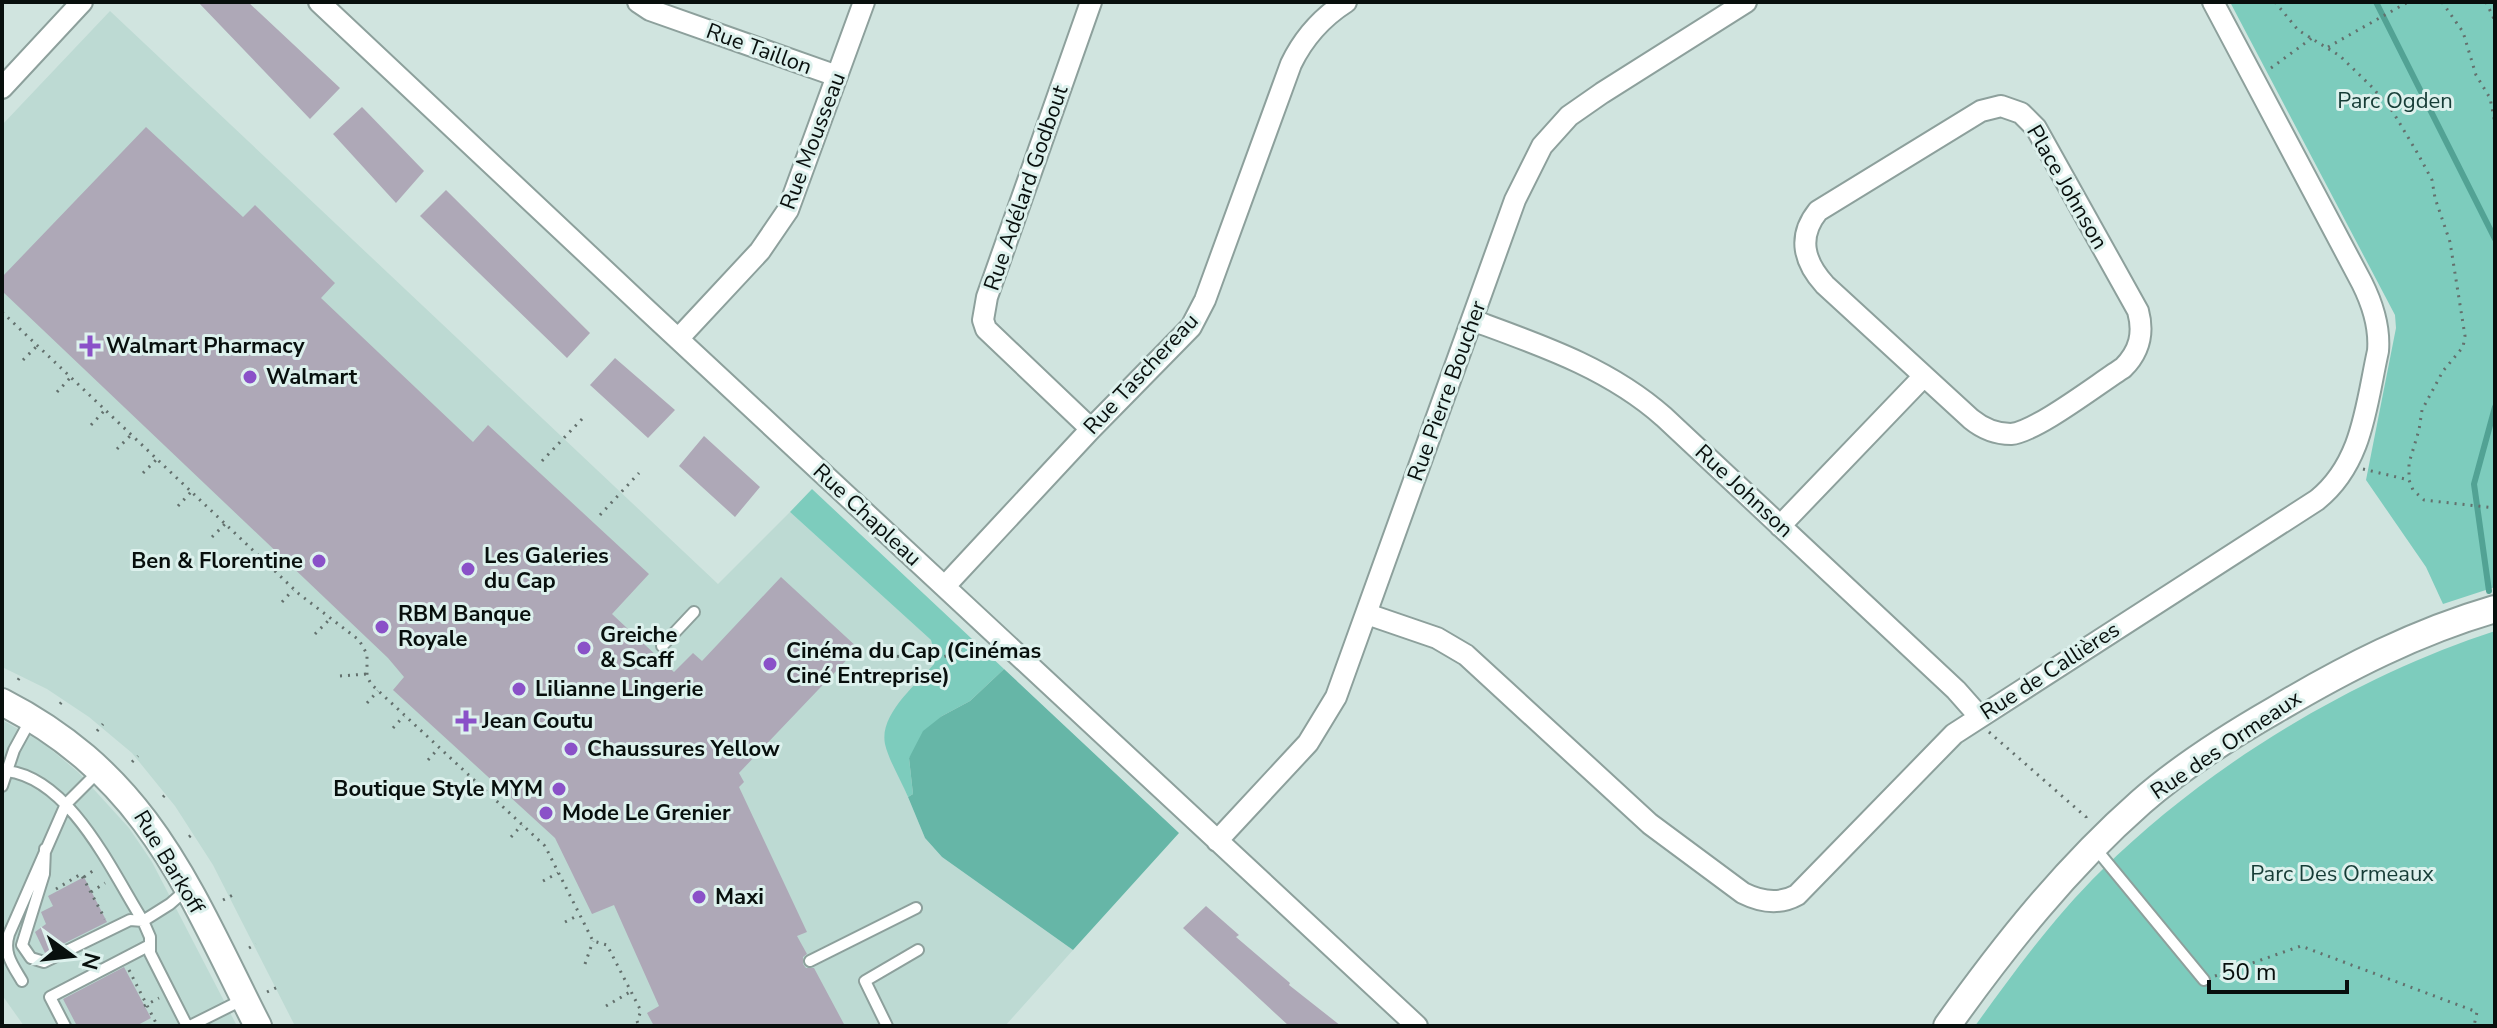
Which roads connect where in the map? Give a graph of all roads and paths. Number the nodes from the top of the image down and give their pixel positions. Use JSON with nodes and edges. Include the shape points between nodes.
{"nodes":[{"id":1,"x":82,"y":2,"type":"edge"},
{"id":2,"x":638,"y":2,"type":"edge"},
{"id":3,"x":864,"y":2,"type":"edge"},
{"id":4,"x":1091,"y":2,"type":"edge"},
{"id":5,"x":1346,"y":2,"type":"edge"},
{"id":6,"x":1746,"y":2,"type":"edge"},
{"id":7,"x":2213,"y":2,"type":"edge"},
{"id":8,"x":2275,"y":2,"type":"edge"},
{"id":9,"x":2408,"y":2,"type":"edge"},
{"id":10,"x":2442,"y":2,"type":"edge"},
{"id":11,"x":2486,"y":2,"type":"edge"},
{"id":12,"x":325,"y":4,"type":"edge"},
{"id":13,"x":2495,"y":21,"type":"edge"},
{"id":14,"x":2312,"y":38,"type":"junction"},
{"id":15,"x":2327,"y":47,"type":"junction"},
{"id":16,"x":837,"y":76,"type":"junction"},
{"id":17,"x":2255,"y":80,"type":"junction"},
{"id":18,"x":2,"y":88,"type":"edge"},
{"id":19,"x":2495,"y":123,"type":"edge"},
{"id":20,"x":2,"y":312,"type":"edge"},
{"id":21,"x":1472,"y":320,"type":"junction"},
{"id":22,"x":678,"y":339,"type":"junction"},
{"id":23,"x":37,"y":346,"type":"junction"},
{"id":24,"x":23,"y":360,"type":"dead end"},
{"id":25,"x":1924,"y":376,"type":"junction"},
{"id":26,"x":71,"y":377,"type":"junction"},
{"id":27,"x":57,"y":392,"type":"dead end"},
{"id":28,"x":105,"y":410,"type":"junction"},
{"id":29,"x":582,"y":419,"type":"dead end"},
{"id":30,"x":91,"y":425,"type":"dead end"},
{"id":31,"x":1091,"y":429,"type":"junction"},
{"id":32,"x":131,"y":434,"type":"junction"},
{"id":33,"x":117,"y":449,"type":"dead end"},
{"id":34,"x":157,"y":459,"type":"junction"},
{"id":35,"x":542,"y":461,"type":"dead end"},
{"id":36,"x":2348,"y":465,"type":"junction"},
{"id":37,"x":143,"y":473,"type":"dead end"},
{"id":38,"x":639,"y":473,"type":"dead end"},
{"id":39,"x":2409,"y":480,"type":"junction"},
{"id":40,"x":191,"y":492,"type":"junction"},
{"id":41,"x":178,"y":506,"type":"dead end"},
{"id":42,"x":2495,"y":508,"type":"edge"},
{"id":43,"x":600,"y":515,"type":"dead end"},
{"id":44,"x":225,"y":524,"type":"junction"},
{"id":45,"x":1780,"y":526,"type":"junction"},
{"id":46,"x":212,"y":537,"type":"dead end"},
{"id":47,"x":259,"y":556,"type":"junction"},
{"id":48,"x":247,"y":569,"type":"dead end"},
{"id":49,"x":945,"y":586,"type":"junction"},
{"id":50,"x":294,"y":589,"type":"junction"},
{"id":51,"x":282,"y":602,"type":"dead end"},
{"id":52,"x":2495,"y":609,"type":"edge"},
{"id":53,"x":694,"y":612,"type":"dead end"},
{"id":54,"x":1367,"y":614,"type":"junction"},
{"id":55,"x":331,"y":618,"type":"junction"},
{"id":56,"x":315,"y":634,"type":"dead end"},
{"id":57,"x":976,"y":639,"type":"dead end"},
{"id":58,"x":878,"y":643,"type":"dead end"},
{"id":59,"x":662,"y":646,"type":"dead end"},
{"id":60,"x":22,"y":674,"type":"dead end"},
{"id":61,"x":367,"y":674,"type":"junction"},
{"id":62,"x":340,"y":676,"type":"dead end"},
{"id":63,"x":18,"y":680,"type":"dead end"},
{"id":64,"x":378,"y":691,"type":"junction"},
{"id":65,"x":65,"y":698,"type":"dead end"},
{"id":66,"x":2,"y":702,"type":"edge"},
{"id":67,"x":367,"y":703,"type":"dead end"},
{"id":68,"x":60,"y":704,"type":"dead end"},
{"id":69,"x":405,"y":716,"type":"junction"},
{"id":70,"x":1979,"y":716,"type":"junction"},
{"id":71,"x":32,"y":718,"type":"junction"},
{"id":72,"x":103,"y":724,"type":"dead end"},
{"id":73,"x":393,"y":728,"type":"dead end"},
{"id":74,"x":97,"y":731,"type":"dead end"},
{"id":75,"x":439,"y":748,"type":"junction"},
{"id":76,"x":138,"y":756,"type":"dead end"},
{"id":77,"x":428,"y":760,"type":"dead end"},
{"id":78,"x":132,"y":762,"type":"dead end"},
{"id":79,"x":101,"y":769,"type":"junction"},
{"id":80,"x":5,"y":770,"type":"edge"},
{"id":81,"x":474,"y":780,"type":"junction"},
{"id":82,"x":2,"y":786,"type":"edge"},
{"id":83,"x":168,"y":792,"type":"dead end"},
{"id":84,"x":463,"y":792,"type":"dead end"},
{"id":85,"x":163,"y":797,"type":"dead end"},
{"id":86,"x":66,"y":804,"type":"junction"},
{"id":87,"x":522,"y":824,"type":"junction"},
{"id":88,"x":195,"y":832,"type":"dead end"},
{"id":89,"x":189,"y":837,"type":"dead end"},
{"id":90,"x":511,"y":837,"type":"dead end"},
{"id":91,"x":1217,"y":841,"type":"junction"},
{"id":92,"x":2094,"y":848,"type":"junction"},
{"id":93,"x":45,"y":849,"type":"junction"},
{"id":94,"x":98,"y":868,"type":"dead end"},
{"id":95,"x":559,"y":873,"type":"junction"},
{"id":96,"x":84,"y":877,"type":"junction"},
{"id":97,"x":543,"y":881,"type":"dead end"},
{"id":98,"x":188,"y":888,"type":"junction"},
{"id":99,"x":54,"y":890,"type":"dead end"},
{"id":100,"x":235,"y":894,"type":"dead end"},
{"id":101,"x":223,"y":900,"type":"dead end"},
{"id":102,"x":916,"y":908,"type":"dead end"},
{"id":103,"x":579,"y":915,"type":"junction"},
{"id":104,"x":143,"y":921,"type":"junction"},
{"id":105,"x":565,"y":922,"type":"dead end"},
{"id":106,"x":107,"y":923,"type":"dead end"},
{"id":107,"x":593,"y":941,"type":"junction"},
{"id":108,"x":256,"y":944,"type":"dead end"},
{"id":109,"x":150,"y":945,"type":"junction"},
{"id":110,"x":249,"y":948,"type":"dead end"},
{"id":111,"x":918,"y":950,"type":"dead end"},
{"id":112,"x":26,"y":955,"type":"junction"},
{"id":113,"x":810,"y":961,"type":"dead end"},
{"id":114,"x":11,"y":964,"type":"junction"},
{"id":115,"x":585,"y":964,"type":"dead end"},
{"id":116,"x":127,"y":965,"type":"dead end"},
{"id":117,"x":2204,"y":980,"type":"joint"},
{"id":118,"x":22,"y":981,"type":"dead end"},
{"id":119,"x":280,"y":986,"type":"dead end"},
{"id":120,"x":270,"y":990,"type":"dead end"},
{"id":121,"x":631,"y":991,"type":"junction"},
{"id":122,"x":244,"y":998,"type":"junction"},
{"id":123,"x":606,"y":1006,"type":"dead end"},
{"id":124,"x":65,"y":1026,"type":"edge"},
{"id":125,"x":155,"y":1026,"type":"edge"},
{"id":126,"x":188,"y":1026,"type":"edge"},
{"id":127,"x":258,"y":1026,"type":"edge"},
{"id":128,"x":639,"y":1026,"type":"edge"},
{"id":129,"x":887,"y":1026,"type":"edge"},
{"id":130,"x":1417,"y":1026,"type":"edge"},
{"id":131,"x":1947,"y":1026,"type":"edge"},
{"id":132,"x":2474,"y":1026,"type":"edge"}],
"edges":[{"from":1,"to":18,"type":"street"},
{"from":2,"to":16,"type":"street","name":"Rue Taillon"},
{"from":3,"to":16,"type":"street","name":"Rue Mousseau"},
{"from":4,"to":31,"type":"street","name":"Rue Adélard Godbout","via":[[983,320],[986,329]]},
{"from":5,"to":31,"type":"street","name":"Rue Taschereau","via":[[1317,23],[1298,48],[1200,314]]},
{"from":6,"to":21,"type":"street","name":"Rue Pierre Boucher","via":[[1593,98],[1555,130],[1531,163]]},
{"from":7,"to":17,"type":"street","name":"Rue de Callières"},
{"from":8,"to":14,"type":"path","via":[[2298,30]]},
{"from":9,"to":15,"type":"path"},
{"from":10,"to":19,"type":"path","via":[[2463,32]]},
{"from":11,"to":13,"type":"path"},
{"from":12,"to":22,"type":"street","name":"Rue Chapleau"},
{"from":14,"to":15,"type":"path"},
{"from":14,"to":17,"type":"path"},
{"from":15,"to":39,"type":"path","via":[[2393,112],[2432,180],[2450,242],[2463,347],[2422,410]]},
{"from":16,"to":22,"type":"street","name":"Rue Mousseau","via":[[781,224]]},
{"from":17,"to":36,"type":"street","name":"Rue de Callières","via":[[2362,283],[2377,325],[2378,351],[2359,439]]},
{"from":20,"to":23,"type":"path"},
{"from":21,"to":45,"type":"street","name":"Rue Johnson","via":[[1583,363],[1633,391]]},
{"from":21,"to":54,"type":"street","name":"Rue Pierre Boucher"},
{"from":22,"to":49,"type":"street","name":"Rue Chapleau"},
{"from":23,"to":24,"type":"path"},
{"from":23,"to":26,"type":"path"},
{"from":25,"to":25,"type":"street","name":"Place Johnson","via":[[1979,426],[2011,434],[2031,428],[2123,368],[2140,343],[2138,311],[2036,128],[2011,109],[1981,111],[1818,211],[1808,228],[1805,255],[1814,272]]},
{"from":25,"to":45,"type":"street"},
{"from":26,"to":27,"type":"path"},
{"from":26,"to":28,"type":"path"},
{"from":28,"to":30,"type":"path"},
{"from":28,"to":32,"type":"path"},
{"from":29,"to":35,"type":"path"},
{"from":31,"to":49,"type":"street","name":"Rue Taschereau"},
{"from":32,"to":33,"type":"path"},
{"from":32,"to":34,"type":"path"},
{"from":34,"to":37,"type":"path"},
{"from":34,"to":40,"type":"path"},
{"from":36,"to":39,"type":"path"},
{"from":36,"to":70,"type":"street","name":"Rue de Callières","via":[[2317,500]]},
{"from":38,"to":43,"type":"path"},
{"from":39,"to":42,"type":"path","via":[[2424,500]]},
{"from":40,"to":41,"type":"path"},
{"from":40,"to":44,"type":"path"},
{"from":44,"to":46,"type":"path"},
{"from":44,"to":47,"type":"path"},
{"from":45,"to":70,"type":"street","name":"Rue Johnson"},
{"from":47,"to":48,"type":"path"},
{"from":47,"to":50,"type":"path"},
{"from":49,"to":91,"type":"street","name":"Rue Chapleau"},
{"from":50,"to":51,"type":"path"},
{"from":50,"to":55,"type":"path"},
{"from":52,"to":92,"type":"street","name":"Rue des Ormeaux","via":[[2376,654],[2243,728],[2156,789]]},
{"from":53,"to":59,"type":"lane"},
{"from":54,"to":70,"type":"street","name":"Rue de Callières","via":[[1437,638],[1466,655],[1661,833],[1761,901],[1790,899],[1806,888],[1936,750]]},
{"from":54,"to":91,"type":"street","name":"Rue Pierre Boucher","via":[[1320,727]]},
{"from":55,"to":56,"type":"path"},
{"from":55,"to":61,"type":"path","via":[[363,645]]},
{"from":57,"to":58,"type":"path","via":[[936,659],[892,656]]},
{"from":60,"to":63,"type":"path"},
{"from":61,"to":62,"type":"path"},
{"from":61,"to":64,"type":"path"},
{"from":64,"to":67,"type":"path"},
{"from":64,"to":69,"type":"path"},
{"from":65,"to":68,"type":"path"},
{"from":66,"to":71,"type":"street","name":"Rue Barkoff"},
{"from":69,"to":73,"type":"path"},
{"from":69,"to":75,"type":"path"},
{"from":70,"to":92,"type":"path","via":[[1990,733],[2086,817]]},
{"from":71,"to":79,"type":"street","name":"Rue Barkoff"},
{"from":71,"to":80,"type":"lane"},
{"from":72,"to":74,"type":"path"},
{"from":75,"to":77,"type":"path"},
{"from":75,"to":81,"type":"path"},
{"from":76,"to":78,"type":"path"},
{"from":79,"to":86,"type":"lane"},
{"from":79,"to":98,"type":"street","name":"Rue Barkoff","via":[[151,827]]},
{"from":80,"to":82,"type":"lane"},
{"from":80,"to":86,"type":"lane","via":[[24,773]]},
{"from":81,"to":84,"type":"path"},
{"from":81,"to":87,"type":"path"},
{"from":83,"to":85,"type":"path"},
{"from":86,"to":93,"type":"lane"},
{"from":86,"to":104,"type":"lane"},
{"from":87,"to":90,"type":"path"},
{"from":87,"to":95,"type":"path","via":[[545,846]]},
{"from":88,"to":89,"type":"path"},
{"from":91,"to":130,"type":"street","name":"Rue Chapleau"},
{"from":92,"to":117,"type":"lane"},
{"from":92,"to":131,"type":"street","name":"Rue des Ormeaux","via":[[2037,908]]},
{"from":93,"to":112,"type":"lane","via":[[44,874],[22,941]]},
{"from":93,"to":114,"type":"lane","via":[[5,946]]},
{"from":94,"to":96,"type":"path"},
{"from":95,"to":97,"type":"path"},
{"from":95,"to":103,"type":"path"},
{"from":96,"to":99,"type":"path","via":[[69,878]]},
{"from":96,"to":106,"type":"path"},
{"from":98,"to":104,"type":"lane"},
{"from":98,"to":122,"type":"street","name":"Rue Barkoff"},
{"from":100,"to":101,"type":"path"},
{"from":102,"to":113,"type":"lane"},
{"from":103,"to":105,"type":"path"},
{"from":103,"to":107,"type":"path"},
{"from":104,"to":109,"type":"lane"},
{"from":104,"to":112,"type":"lane","via":[[130,920],[44,962]]},
{"from":107,"to":115,"type":"path"},
{"from":107,"to":121,"type":"path","via":[[607,945]]},
{"from":108,"to":110,"type":"path"},
{"from":109,"to":124,"type":"lane","via":[[50,997]]},
{"from":109,"to":126,"type":"lane"},
{"from":111,"to":129,"type":"lane","via":[[865,981]]},
{"from":112,"to":114,"type":"lane"},
{"from":114,"to":118,"type":"lane"},
{"from":116,"to":125,"type":"path"},
{"from":117,"to":132,"type":"path","via":[[2301,946],[2477,1012]]},
{"from":119,"to":120,"type":"path"},
{"from":121,"to":123,"type":"path"},
{"from":121,"to":128,"type":"path","via":[[641,1011]]},
{"from":122,"to":126,"type":"lane"},
{"from":122,"to":127,"type":"street","name":"Rue Barkoff"}]}
